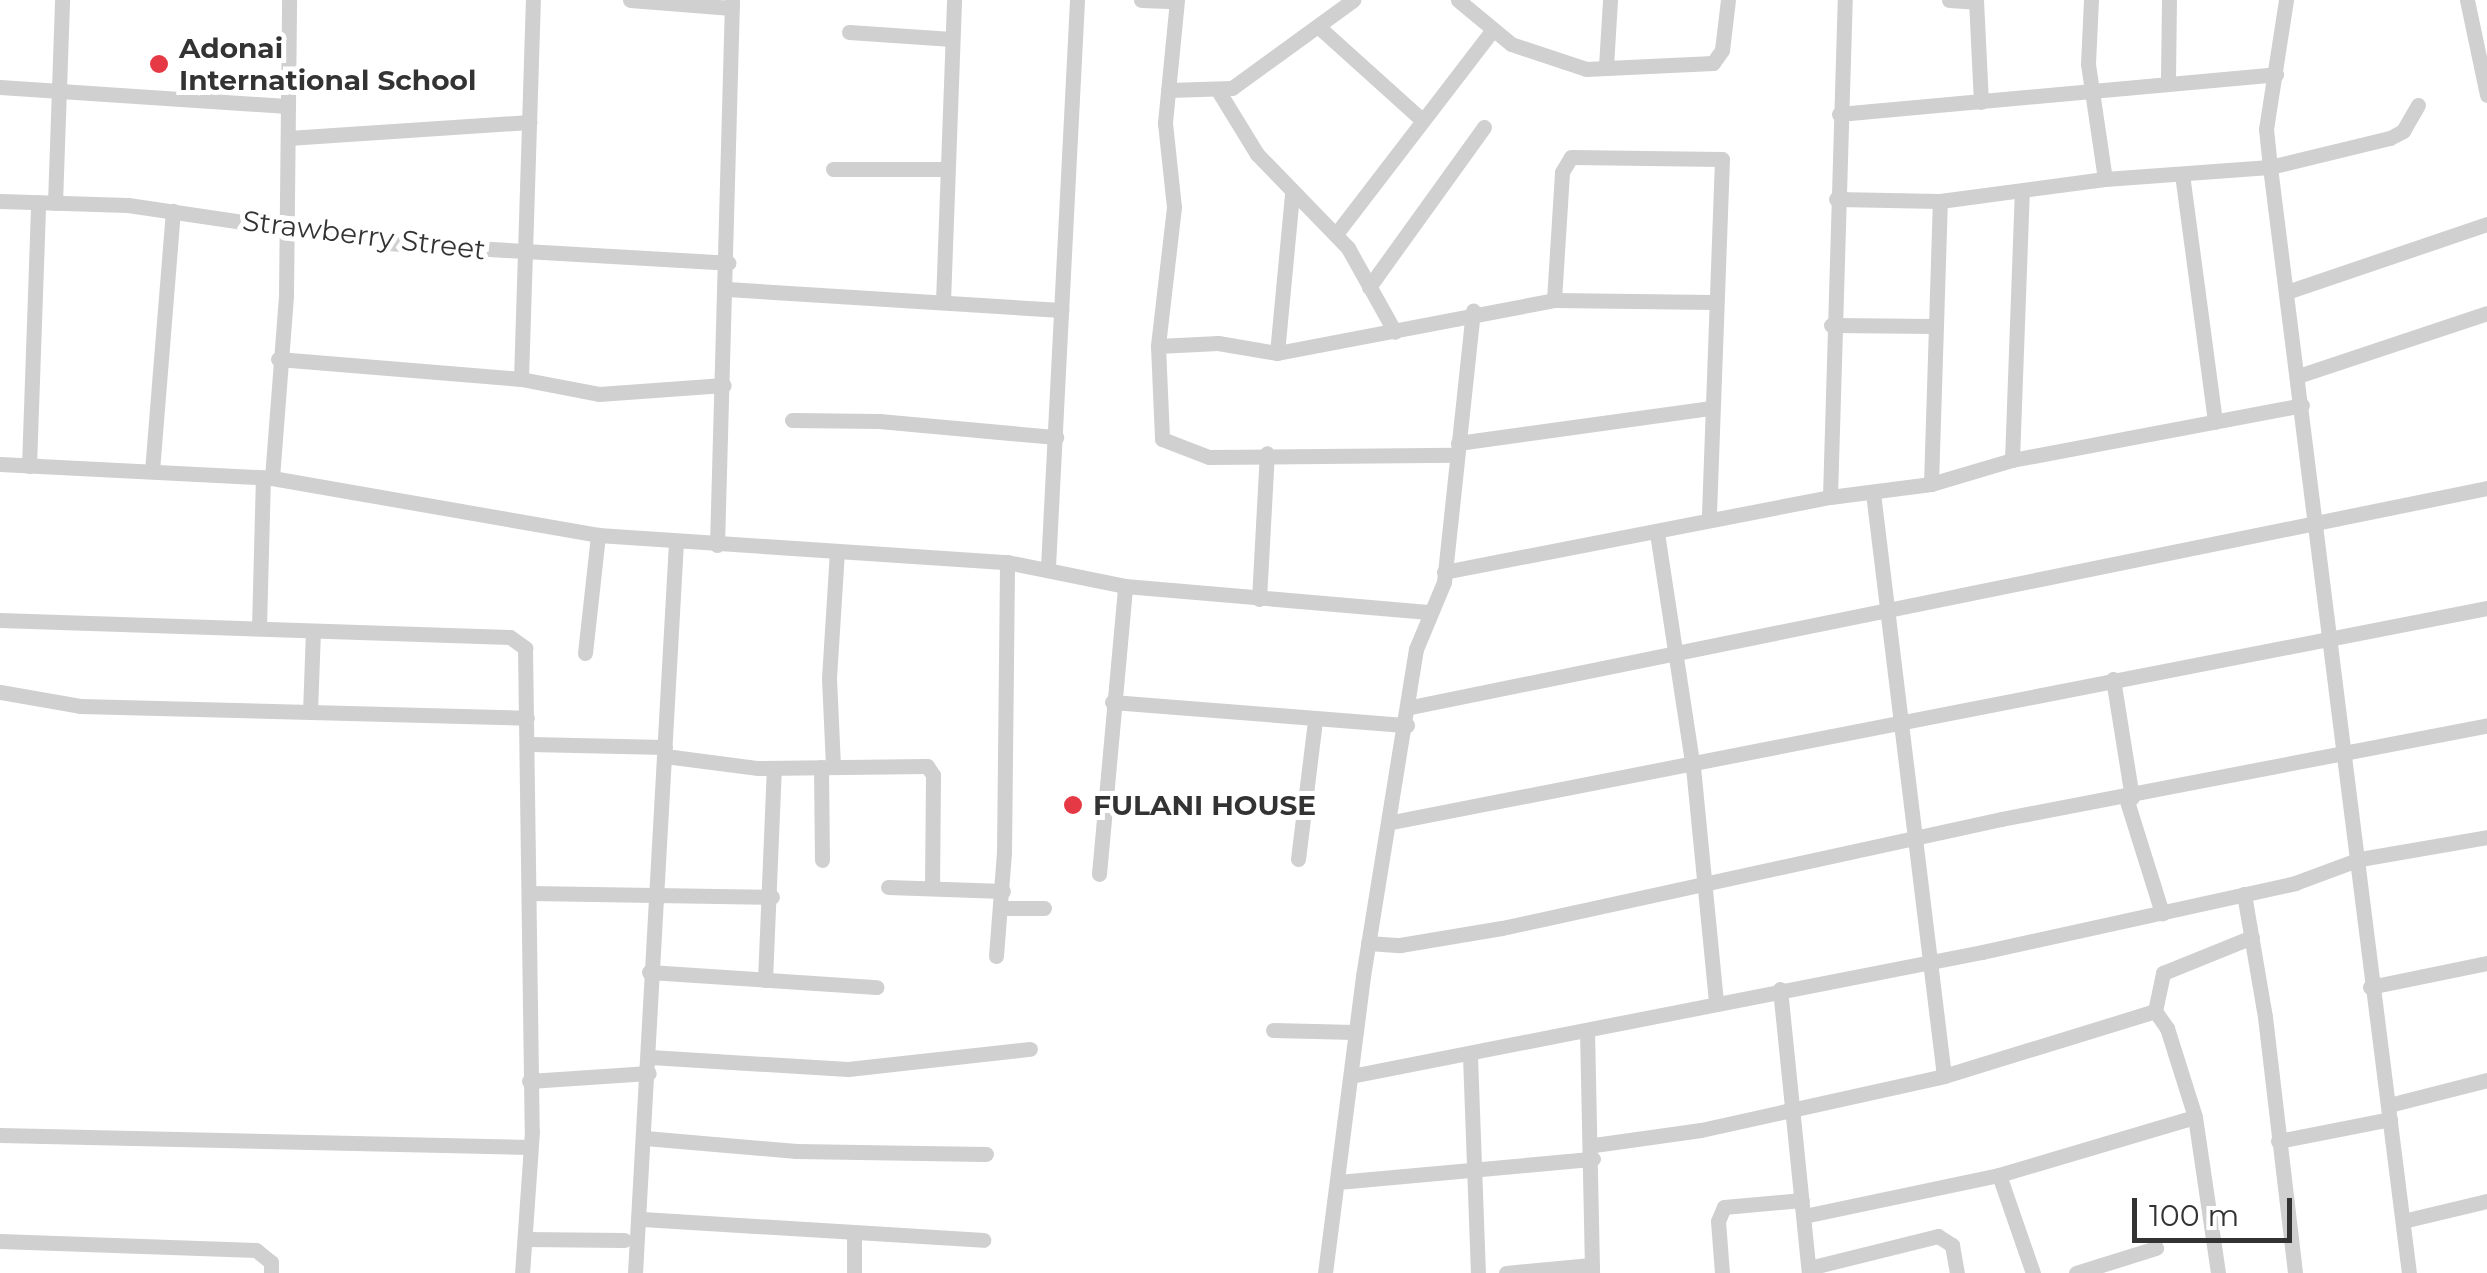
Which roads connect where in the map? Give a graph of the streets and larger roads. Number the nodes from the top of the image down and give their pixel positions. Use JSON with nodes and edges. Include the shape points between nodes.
{"nodes":[{"id":1,"x":62,"y":0,"type":"edge"},
{"id":2,"x":289,"y":0,"type":"edge"},
{"id":3,"x":533,"y":0,"type":"edge"},
{"id":4,"x":630,"y":0,"type":"edge"},
{"id":5,"x":954,"y":0,"type":"edge"},
{"id":6,"x":1078,"y":0,"type":"edge"},
{"id":7,"x":1142,"y":0,"type":"edge"},
{"id":8,"x":1353,"y":0,"type":"edge"},
{"id":9,"x":1458,"y":0,"type":"edge"},
{"id":10,"x":1610,"y":0,"type":"edge"},
{"id":11,"x":1728,"y":0,"type":"edge"},
{"id":12,"x":1845,"y":0,"type":"edge"},
{"id":13,"x":1950,"y":0,"type":"edge"},
{"id":14,"x":2090,"y":0,"type":"edge"},
{"id":15,"x":2169,"y":0,"type":"edge"},
{"id":16,"x":2286,"y":0,"type":"edge"},
{"id":17,"x":2467,"y":0,"type":"edge"},
{"id":18,"x":1176,"y":1,"type":"edge"},
{"id":19,"x":1976,"y":1,"type":"edge"},
{"id":20,"x":732,"y":4,"type":"edge"},
{"id":21,"x":1321,"y":28,"type":"junction"},
{"id":22,"x":849,"y":32,"type":"dead end"},
{"id":23,"x":1491,"y":32,"type":"junction"},
{"id":24,"x":952,"y":39,"type":"junction"},
{"id":25,"x":1606,"y":66,"type":"junction"},
{"id":26,"x":2276,"y":74,"type":"junction"},
{"id":27,"x":2168,"y":79,"type":"junction"},
{"id":28,"x":0,"y":86,"type":"edge"},
{"id":29,"x":60,"y":89,"type":"junction"},
{"id":30,"x":1168,"y":90,"type":"junction"},
{"id":31,"x":1219,"y":92,"type":"junction"},
{"id":32,"x":2092,"y":94,"type":"junction"},
{"id":33,"x":2487,"y":95,"type":"edge"},
{"id":34,"x":1981,"y":102,"type":"junction"},
{"id":35,"x":2418,"y":105,"type":"dead end"},
{"id":36,"x":287,"y":106,"type":"junction"},
{"id":37,"x":1839,"y":114,"type":"junction"},
{"id":38,"x":1420,"y":118,"type":"junction"},
{"id":39,"x":529,"y":122,"type":"junction"},
{"id":40,"x":1484,"y":126,"type":"dead end"},
{"id":41,"x":288,"y":138,"type":"junction"},
{"id":42,"x":2270,"y":167,"type":"junction"},
{"id":43,"x":833,"y":169,"type":"dead end"},
{"id":44,"x":944,"y":169,"type":"junction"},
{"id":45,"x":2182,"y":174,"type":"junction"},
{"id":46,"x":2105,"y":178,"type":"junction"},
{"id":47,"x":2022,"y":192,"type":"junction"},
{"id":48,"x":1292,"y":195,"type":"junction"},
{"id":49,"x":1836,"y":198,"type":"junction"},
{"id":50,"x":1940,"y":201,"type":"junction"},
{"id":51,"x":0,"y":202,"type":"edge"},
{"id":52,"x":46,"y":202,"type":"junction"},
{"id":53,"x":173,"y":211,"type":"junction"},
{"id":54,"x":2487,"y":224,"type":"edge"},
{"id":55,"x":286,"y":228,"type":"junction"},
{"id":56,"x":1336,"y":234,"type":"junction"},
{"id":57,"x":525,"y":254,"type":"junction"},
{"id":58,"x":728,"y":263,"type":"junction"},
{"id":59,"x":1368,"y":287,"type":"junction"},
{"id":60,"x":727,"y":290,"type":"junction"},
{"id":61,"x":2287,"y":292,"type":"junction"},
{"id":62,"x":1554,"y":300,"type":"junction"},
{"id":63,"x":943,"y":302,"type":"junction"},
{"id":64,"x":1713,"y":302,"type":"junction"},
{"id":65,"x":1061,"y":310,"type":"junction"},
{"id":66,"x":1473,"y":311,"type":"junction"},
{"id":67,"x":2487,"y":312,"type":"edge"},
{"id":68,"x":1831,"y":325,"type":"junction"},
{"id":69,"x":1934,"y":326,"type":"junction"},
{"id":70,"x":1395,"y":332,"type":"junction"},
{"id":71,"x":1158,"y":346,"type":"junction"},
{"id":72,"x":1277,"y":354,"type":"junction"},
{"id":73,"x":278,"y":359,"type":"junction"},
{"id":74,"x":2298,"y":376,"type":"junction"},
{"id":75,"x":521,"y":379,"type":"junction"},
{"id":76,"x":724,"y":385,"type":"junction"},
{"id":77,"x":2302,"y":405,"type":"junction"},
{"id":78,"x":1710,"y":408,"type":"junction"},
{"id":79,"x":792,"y":420,"type":"dead end"},
{"id":80,"x":2215,"y":422,"type":"junction"},
{"id":81,"x":1056,"y":438,"type":"junction"},
{"id":82,"x":1457,"y":449,"type":"junction"},
{"id":83,"x":1267,"y":453,"type":"junction"},
{"id":84,"x":2012,"y":460,"type":"junction"},
{"id":85,"x":0,"y":464,"type":"edge"},
{"id":86,"x":29,"y":466,"type":"junction"},
{"id":87,"x":152,"y":472,"type":"junction"},
{"id":88,"x":267,"y":478,"type":"junction"},
{"id":89,"x":1931,"y":484,"type":"junction"},
{"id":90,"x":2487,"y":488,"type":"edge"},
{"id":91,"x":1874,"y":492,"type":"junction"},
{"id":92,"x":1830,"y":497,"type":"junction"},
{"id":93,"x":1709,"y":520,"type":"junction"},
{"id":94,"x":2313,"y":528,"type":"junction"},
{"id":95,"x":1657,"y":534,"type":"junction"},
{"id":96,"x":598,"y":535,"type":"junction"},
{"id":97,"x":676,"y":543,"type":"junction"},
{"id":98,"x":717,"y":545,"type":"junction"},
{"id":99,"x":837,"y":552,"type":"junction"},
{"id":100,"x":1007,"y":562,"type":"junction"},
{"id":101,"x":1048,"y":567,"type":"junction"},
{"id":102,"x":1444,"y":572,"type":"junction"},
{"id":103,"x":1125,"y":586,"type":"junction"},
{"id":104,"x":1259,"y":599,"type":"junction"},
{"id":105,"x":2487,"y":608,"type":"edge"},
{"id":106,"x":1428,"y":612,"type":"junction"},
{"id":107,"x":1890,"y":613,"type":"junction"},
{"id":108,"x":0,"y":620,"type":"edge"},
{"id":109,"x":258,"y":628,"type":"junction"},
{"id":110,"x":314,"y":631,"type":"junction"},
{"id":111,"x":2331,"y":641,"type":"junction"},
{"id":112,"x":1679,"y":650,"type":"junction"},
{"id":113,"x":584,"y":653,"type":"dead end"},
{"id":114,"x":2113,"y":679,"type":"junction"},
{"id":115,"x":0,"y":692,"type":"edge"},
{"id":116,"x":1112,"y":702,"type":"junction"},
{"id":117,"x":1410,"y":707,"type":"junction"},
{"id":118,"x":310,"y":712,"type":"junction"},
{"id":119,"x":527,"y":718,"type":"junction"},
{"id":120,"x":1315,"y":720,"type":"junction"},
{"id":121,"x":1407,"y":725,"type":"junction"},
{"id":122,"x":2487,"y":725,"type":"edge"},
{"id":123,"x":1902,"y":727,"type":"junction"},
{"id":124,"x":530,"y":744,"type":"junction"},
{"id":125,"x":665,"y":752,"type":"junction"},
{"id":126,"x":2346,"y":752,"type":"junction"},
{"id":127,"x":827,"y":767,"type":"junction"},
{"id":128,"x":1694,"y":767,"type":"junction"},
{"id":129,"x":774,"y":768,"type":"junction"},
{"id":130,"x":2129,"y":798,"type":"junction"},
{"id":131,"x":1392,"y":822,"type":"junction"},
{"id":132,"x":2487,"y":837,"type":"edge"},
{"id":133,"x":1916,"y":842,"type":"junction"},
{"id":134,"x":1298,"y":859,"type":"dead end"},
{"id":135,"x":2360,"y":859,"type":"junction"},
{"id":136,"x":822,"y":860,"type":"dead end"},
{"id":137,"x":1099,"y":874,"type":"dead end"},
{"id":138,"x":1707,"y":886,"type":"junction"},
{"id":139,"x":888,"y":887,"type":"dead end"},
{"id":140,"x":932,"y":888,"type":"junction"},
{"id":141,"x":530,"y":893,"type":"junction"},
{"id":142,"x":2244,"y":894,"type":"junction"},
{"id":143,"x":656,"y":895,"type":"junction"},
{"id":144,"x":772,"y":897,"type":"junction"},
{"id":145,"x":1002,"y":899,"type":"junction"},
{"id":146,"x":1044,"y":908,"type":"dead end"},
{"id":147,"x":2162,"y":913,"type":"junction"},
{"id":148,"x":2252,"y":937,"type":"junction"},
{"id":149,"x":1368,"y":943,"type":"junction"},
{"id":150,"x":996,"y":956,"type":"dead end"},
{"id":151,"x":1932,"y":962,"type":"junction"},
{"id":152,"x":2487,"y":962,"type":"edge"},
{"id":153,"x":649,"y":972,"type":"junction"},
{"id":154,"x":765,"y":980,"type":"junction"},
{"id":155,"x":877,"y":987,"type":"dead end"},
{"id":156,"x":2370,"y":987,"type":"junction"},
{"id":157,"x":1780,"y":989,"type":"junction"},
{"id":158,"x":1716,"y":1001,"type":"junction"},
{"id":159,"x":2155,"y":1011,"type":"junction"},
{"id":160,"x":1274,"y":1030,"type":"dead end"},
{"id":161,"x":1587,"y":1030,"type":"junction"},
{"id":162,"x":1355,"y":1032,"type":"junction"},
{"id":163,"x":1030,"y":1049,"type":"dead end"},
{"id":164,"x":1470,"y":1056,"type":"junction"},
{"id":165,"x":649,"y":1065,"type":"junction"},
{"id":166,"x":1351,"y":1076,"type":"junction"},
{"id":167,"x":1944,"y":1076,"type":"junction"},
{"id":168,"x":2487,"y":1080,"type":"edge"},
{"id":169,"x":529,"y":1081,"type":"junction"},
{"id":170,"x":1793,"y":1106,"type":"junction"},
{"id":171,"x":2390,"y":1112,"type":"junction"},
{"id":172,"x":2195,"y":1117,"type":"junction"},
{"id":173,"x":0,"y":1134,"type":"edge"},
{"id":174,"x":645,"y":1138,"type":"junction"},
{"id":175,"x":2278,"y":1141,"type":"junction"},
{"id":176,"x":530,"y":1147,"type":"junction"},
{"id":177,"x":1594,"y":1152,"type":"junction"},
{"id":178,"x":986,"y":1154,"type":"dead end"},
{"id":179,"x":1480,"y":1170,"type":"junction"},
{"id":180,"x":1998,"y":1175,"type":"junction"},
{"id":181,"x":1338,"y":1182,"type":"junction"},
{"id":182,"x":2487,"y":1201,"type":"edge"},
{"id":183,"x":1803,"y":1208,"type":"junction"},
{"id":184,"x":642,"y":1219,"type":"junction"},
{"id":185,"x":2404,"y":1221,"type":"junction"},
{"id":186,"x":854,"y":1234,"type":"junction"},
{"id":187,"x":525,"y":1239,"type":"junction"},
{"id":188,"x":624,"y":1240,"type":"dead end"},
{"id":189,"x":983,"y":1240,"type":"dead end"},
{"id":190,"x":0,"y":1241,"type":"edge"},
{"id":191,"x":2156,"y":1248,"type":"dead end"},
{"id":192,"x":1591,"y":1269,"type":"edge"},
{"id":193,"x":1809,"y":1270,"type":"edge"},
{"id":194,"x":271,"y":1273,"type":"edge"},
{"id":195,"x":522,"y":1273,"type":"edge"},
{"id":196,"x":636,"y":1273,"type":"edge"},
{"id":197,"x":854,"y":1273,"type":"edge"},
{"id":198,"x":1325,"y":1273,"type":"edge"},
{"id":199,"x":1478,"y":1273,"type":"edge"},
{"id":200,"x":1506,"y":1273,"type":"edge"},
{"id":201,"x":1722,"y":1273,"type":"edge"},
{"id":202,"x":1957,"y":1273,"type":"edge"},
{"id":203,"x":2033,"y":1273,"type":"edge"},
{"id":204,"x":2076,"y":1273,"type":"edge"},
{"id":205,"x":2218,"y":1273,"type":"edge"},
{"id":206,"x":2295,"y":1273,"type":"edge"},
{"id":207,"x":2409,"y":1273,"type":"edge"}],
"edges":[{"from":1,"to":29,"type":"street"},
{"from":2,"to":36,"type":"street"},
{"from":3,"to":39,"type":"street"},
{"from":4,"to":20,"type":"street"},
{"from":5,"to":24,"type":"street"},
{"from":6,"to":65,"type":"street"},
{"from":7,"to":18,"type":"street"},
{"from":8,"to":21,"type":"street"},
{"from":9,"to":23,"type":"street"},
{"from":10,"to":25,"type":"street"},
{"from":11,"to":25,"type":"street","via":[[1722,50],[1713,63]]},
{"from":12,"to":37,"type":"street"},
{"from":13,"to":19,"type":"street"},
{"from":14,"to":32,"type":"street"},
{"from":15,"to":27,"type":"street"},
{"from":16,"to":26,"type":"street"},
{"from":17,"to":33,"type":"street"},
{"from":18,"to":30,"type":"street"},
{"from":19,"to":34,"type":"street"},
{"from":20,"to":58,"type":"street"},
{"from":21,"to":31,"type":"street"},
{"from":21,"to":38,"type":"street"},
{"from":22,"to":24,"type":"street"},
{"from":23,"to":25,"type":"street","via":[[1560,65]]},
{"from":23,"to":38,"type":"street"},
{"from":24,"to":44,"type":"street"},
{"from":26,"to":27,"type":"street"},
{"from":26,"to":42,"type":"street","via":[[2266,130]]},
{"from":27,"to":32,"type":"street"},
{"from":28,"to":29,"type":"street"},
{"from":29,"to":36,"type":"street"},
{"from":29,"to":52,"type":"street"},
{"from":30,"to":31,"type":"street"},
{"from":30,"to":71,"type":"street","via":[[1164,123],[1174,207]]},
{"from":31,"to":48,"type":"street"},
{"from":32,"to":34,"type":"street"},
{"from":32,"to":46,"type":"street"},
{"from":34,"to":37,"type":"street"},
{"from":35,"to":42,"type":"street","via":[[2403,131],[2390,138]]},
{"from":36,"to":41,"type":"street"},
{"from":37,"to":49,"type":"street"},
{"from":38,"to":56,"type":"street"},
{"from":39,"to":41,"type":"street"},
{"from":39,"to":57,"type":"street"},
{"from":40,"to":59,"type":"street"},
{"from":41,"to":55,"type":"street"},
{"from":42,"to":45,"type":"street"},
{"from":42,"to":61,"type":"street"},
{"from":43,"to":44,"type":"street"},
{"from":44,"to":63,"type":"street"},
{"from":45,"to":46,"type":"street"},
{"from":45,"to":80,"type":"street"},
{"from":46,"to":47,"type":"street"},
{"from":47,"to":50,"type":"street"},
{"from":47,"to":84,"type":"street"},
{"from":48,"to":56,"type":"street"},
{"from":48,"to":72,"type":"street"},
{"from":49,"to":50,"type":"street"},
{"from":49,"to":68,"type":"street"},
{"from":50,"to":69,"type":"street"},
{"from":51,"to":52,"type":"street","name":"Strawberry Street"},
{"from":52,"to":53,"type":"street","name":"Strawberry Street"},
{"from":52,"to":86,"type":"street"},
{"from":53,"to":55,"type":"street","name":"Strawberry Street"},
{"from":53,"to":87,"type":"street"},
{"from":54,"to":61,"type":"street"},
{"from":55,"to":57,"type":"street","name":"Strawberry Street"},
{"from":55,"to":73,"type":"street"},
{"from":56,"to":59,"type":"street"},
{"from":57,"to":58,"type":"street","name":"Strawberry Street"},
{"from":57,"to":75,"type":"street"},
{"from":58,"to":60,"type":"street"},
{"from":59,"to":70,"type":"street"},
{"from":60,"to":63,"type":"street"},
{"from":60,"to":76,"type":"street"},
{"from":61,"to":74,"type":"street"},
{"from":62,"to":64,"type":"street"},
{"from":62,"to":64,"type":"street","via":[[1562,172],[1576,154],[1722,159]]},
{"from":62,"to":66,"type":"street"},
{"from":63,"to":65,"type":"street"},
{"from":64,"to":78,"type":"street"},
{"from":65,"to":81,"type":"street"},
{"from":66,"to":70,"type":"street"},
{"from":66,"to":82,"type":"street"},
{"from":67,"to":74,"type":"street"},
{"from":68,"to":69,"type":"street"},
{"from":68,"to":92,"type":"street"},
{"from":69,"to":89,"type":"street"},
{"from":70,"to":72,"type":"street"},
{"from":71,"to":72,"type":"street","via":[[1218,343]]},
{"from":71,"to":83,"type":"street","via":[[1162,439],[1202,456]]},
{"from":73,"to":75,"type":"street"},
{"from":73,"to":88,"type":"street"},
{"from":74,"to":77,"type":"street"},
{"from":75,"to":76,"type":"street","via":[[628,395]]},
{"from":76,"to":98,"type":"street"},
{"from":77,"to":80,"type":"street"},
{"from":77,"to":94,"type":"street"},
{"from":78,"to":82,"type":"street"},
{"from":78,"to":93,"type":"street"},
{"from":79,"to":81,"type":"street","via":[[879,420]]},
{"from":80,"to":84,"type":"street"},
{"from":81,"to":101,"type":"street"},
{"from":82,"to":83,"type":"street"},
{"from":82,"to":102,"type":"street"},
{"from":83,"to":104,"type":"street"},
{"from":84,"to":89,"type":"street"},
{"from":85,"to":86,"type":"street"},
{"from":86,"to":87,"type":"street"},
{"from":87,"to":88,"type":"street"},
{"from":88,"to":96,"type":"street"},
{"from":88,"to":109,"type":"street"},
{"from":89,"to":91,"type":"street"},
{"from":90,"to":94,"type":"street"},
{"from":91,"to":92,"type":"street"},
{"from":91,"to":107,"type":"street"},
{"from":92,"to":93,"type":"street"},
{"from":93,"to":95,"type":"street"},
{"from":94,"to":107,"type":"street","via":[[2125,559]]},
{"from":94,"to":111,"type":"street"},
{"from":95,"to":102,"type":"street"},
{"from":95,"to":112,"type":"street"},
{"from":96,"to":97,"type":"street"},
{"from":96,"to":113,"type":"street"},
{"from":97,"to":98,"type":"street"},
{"from":97,"to":125,"type":"street"},
{"from":98,"to":99,"type":"street"},
{"from":99,"to":100,"type":"street"},
{"from":99,"to":127,"type":"street"},
{"from":100,"to":101,"type":"street"},
{"from":100,"to":145,"type":"street"},
{"from":101,"to":103,"type":"street"},
{"from":102,"to":106,"type":"street"},
{"from":103,"to":104,"type":"street"},
{"from":103,"to":116,"type":"street"},
{"from":104,"to":106,"type":"street"},
{"from":105,"to":111,"type":"street"},
{"from":106,"to":117,"type":"street"},
{"from":107,"to":112,"type":"street"},
{"from":107,"to":123,"type":"street"},
{"from":108,"to":109,"type":"street"},
{"from":109,"to":110,"type":"street"},
{"from":110,"to":118,"type":"street"},
{"from":110,"to":119,"type":"street","via":[[510,637],[529,658]]},
{"from":111,"to":114,"type":"street"},
{"from":111,"to":126,"type":"street"},
{"from":112,"to":117,"type":"street"},
{"from":112,"to":128,"type":"street"},
{"from":114,"to":123,"type":"street"},
{"from":114,"to":130,"type":"street"},
{"from":115,"to":118,"type":"street","via":[[80,706]]},
{"from":116,"to":120,"type":"street"},
{"from":116,"to":137,"type":"street"},
{"from":117,"to":121,"type":"street"},
{"from":118,"to":119,"type":"street"},
{"from":119,"to":124,"type":"street"},
{"from":120,"to":121,"type":"street"},
{"from":120,"to":134,"type":"street"},
{"from":121,"to":131,"type":"street"},
{"from":122,"to":126,"type":"street"},
{"from":123,"to":128,"type":"street"},
{"from":123,"to":133,"type":"street"},
{"from":124,"to":125,"type":"street"},
{"from":124,"to":141,"type":"street"},
{"from":125,"to":129,"type":"street"},
{"from":125,"to":143,"type":"street"},
{"from":126,"to":130,"type":"street"},
{"from":126,"to":135,"type":"street"},
{"from":127,"to":129,"type":"street"},
{"from":127,"to":136,"type":"street"},
{"from":127,"to":140,"type":"street","via":[[931,769]]},
{"from":128,"to":131,"type":"street"},
{"from":128,"to":138,"type":"street"},
{"from":129,"to":144,"type":"street"},
{"from":130,"to":133,"type":"street","via":[[2001,819]]},
{"from":130,"to":147,"type":"street"},
{"from":131,"to":149,"type":"street"},
{"from":132,"to":135,"type":"street"},
{"from":133,"to":138,"type":"street"},
{"from":133,"to":151,"type":"street"},
{"from":135,"to":142,"type":"street"},
{"from":135,"to":156,"type":"street"},
{"from":138,"to":149,"type":"street","via":[[1437,940]]},
{"from":138,"to":158,"type":"street"},
{"from":139,"to":140,"type":"street"},
{"from":140,"to":145,"type":"street"},
{"from":141,"to":143,"type":"street"},
{"from":141,"to":169,"type":"street"},
{"from":142,"to":147,"type":"street"},
{"from":142,"to":148,"type":"street"},
{"from":143,"to":144,"type":"street"},
{"from":143,"to":153,"type":"street"},
{"from":144,"to":154,"type":"street"},
{"from":145,"to":146,"type":"street"},
{"from":145,"to":150,"type":"street"},
{"from":147,"to":151,"type":"street"},
{"from":148,"to":159,"type":"street","via":[[2163,973]]},
{"from":148,"to":175,"type":"street"},
{"from":149,"to":162,"type":"street"},
{"from":151,"to":157,"type":"street"},
{"from":151,"to":167,"type":"street"},
{"from":152,"to":156,"type":"street"},
{"from":153,"to":154,"type":"street"},
{"from":153,"to":165,"type":"street"},
{"from":154,"to":155,"type":"street"},
{"from":156,"to":171,"type":"street"},
{"from":157,"to":158,"type":"street"},
{"from":157,"to":170,"type":"street"},
{"from":158,"to":161,"type":"street"},
{"from":159,"to":167,"type":"street"},
{"from":159,"to":172,"type":"street","via":[[2167,1028]]},
{"from":160,"to":162,"type":"street"},
{"from":161,"to":164,"type":"street"},
{"from":161,"to":177,"type":"street"},
{"from":162,"to":166,"type":"street"},
{"from":163,"to":165,"type":"street","via":[[848,1069]]},
{"from":164,"to":166,"type":"street"},
{"from":164,"to":179,"type":"street"},
{"from":165,"to":169,"type":"street"},
{"from":165,"to":174,"type":"street"},
{"from":166,"to":181,"type":"street"},
{"from":167,"to":170,"type":"street"},
{"from":168,"to":171,"type":"street"},
{"from":169,"to":176,"type":"street"},
{"from":170,"to":177,"type":"street"},
{"from":170,"to":183,"type":"street"},
{"from":171,"to":175,"type":"street"},
{"from":171,"to":185,"type":"street"},
{"from":172,"to":180,"type":"street"},
{"from":172,"to":205,"type":"street"},
{"from":173,"to":176,"type":"street"},
{"from":174,"to":178,"type":"street"},
{"from":174,"to":184,"type":"street"},
{"from":175,"to":206,"type":"street"},
{"from":176,"to":187,"type":"street"},
{"from":177,"to":179,"type":"street"},
{"from":177,"to":192,"type":"street"},
{"from":179,"to":181,"type":"street"},
{"from":179,"to":199,"type":"street"},
{"from":180,"to":183,"type":"street"},
{"from":180,"to":203,"type":"street"},
{"from":181,"to":198,"type":"street"},
{"from":182,"to":185,"type":"street"},
{"from":183,"to":193,"type":"street"},
{"from":183,"to":201,"type":"street","via":[[1724,1207],[1718,1220]]},
{"from":184,"to":186,"type":"street"},
{"from":184,"to":196,"type":"street"},
{"from":185,"to":207,"type":"street"},
{"from":186,"to":189,"type":"street"},
{"from":186,"to":197,"type":"street"},
{"from":187,"to":188,"type":"street"},
{"from":187,"to":195,"type":"street"},
{"from":190,"to":194,"type":"street","via":[[240,1248],[271,1262]]},
{"from":191,"to":204,"type":"street"},
{"from":192,"to":200,"type":"street"},
{"from":193,"to":202,"type":"street","via":[[1938,1236],[1952,1244]]}]}
